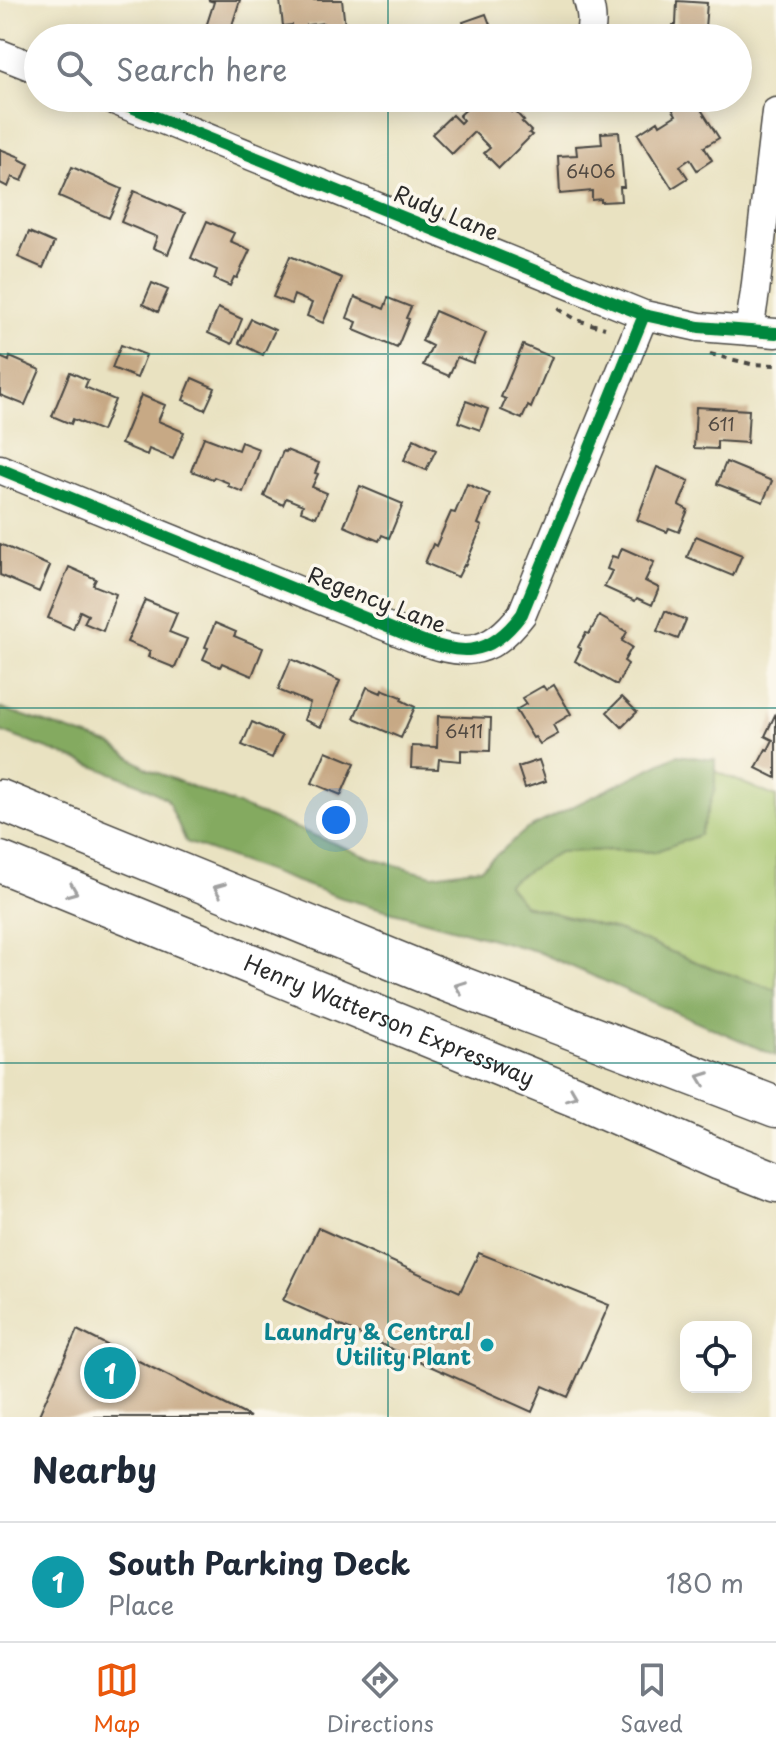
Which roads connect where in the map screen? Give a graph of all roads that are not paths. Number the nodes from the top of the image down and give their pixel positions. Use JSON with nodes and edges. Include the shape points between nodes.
{"nodes":[{"id":1,"x":588,"y":0,"type":"edge"},
{"id":2,"x":592,"y":24,"type":"edge"},
{"id":3,"x":0,"y":54,"type":"edge"},
{"id":4,"x":24,"y":63,"type":"edge"},
{"id":5,"x":144,"y":112,"type":"edge"},
{"id":6,"x":776,"y":112,"type":"edge"},
{"id":7,"x":644,"y":315,"type":"junction"},
{"id":8,"x":762,"y":332,"type":"edge"},
{"id":9,"x":0,"y":469,"type":"edge"},
{"id":10,"x":0,"y":800,"type":"edge"},
{"id":11,"x":0,"y":862,"type":"edge"},
{"id":12,"x":776,"y":1107,"type":"edge"},
{"id":13,"x":720,"y":1160,"type":"junction"},
{"id":14,"x":776,"y":1182,"type":"edge"},
{"id":15,"x":776,"y":1189,"type":"edge"}],
"edges":[{"from":1,"to":2,"type":"street"},
{"from":3,"to":4,"type":"street"},
{"from":5,"to":7,"type":"street","name":"Rudy Lane"},
{"from":6,"to":8,"type":"street","via":[[755,292]]},
{"from":7,"to":8,"type":"street","name":"Rudy Lane","via":[[699,327]]},
{"from":7,"to":9,"type":"street","name":"Regency Lane","via":[[522,614],[511,629],[483,647],[455,651],[422,641]]},
{"from":12,"to":10,"type":"highway","one_way":true,"via":[[445,981]]},
{"from":11,"to":13,"type":"highway","name":"Henry Watterson Expressway","one_way":true},
{"from":13,"to":14,"type":"highway","name":"Henry Watterson Expressway"},
{"from":13,"to":15,"type":"highway"}]}
